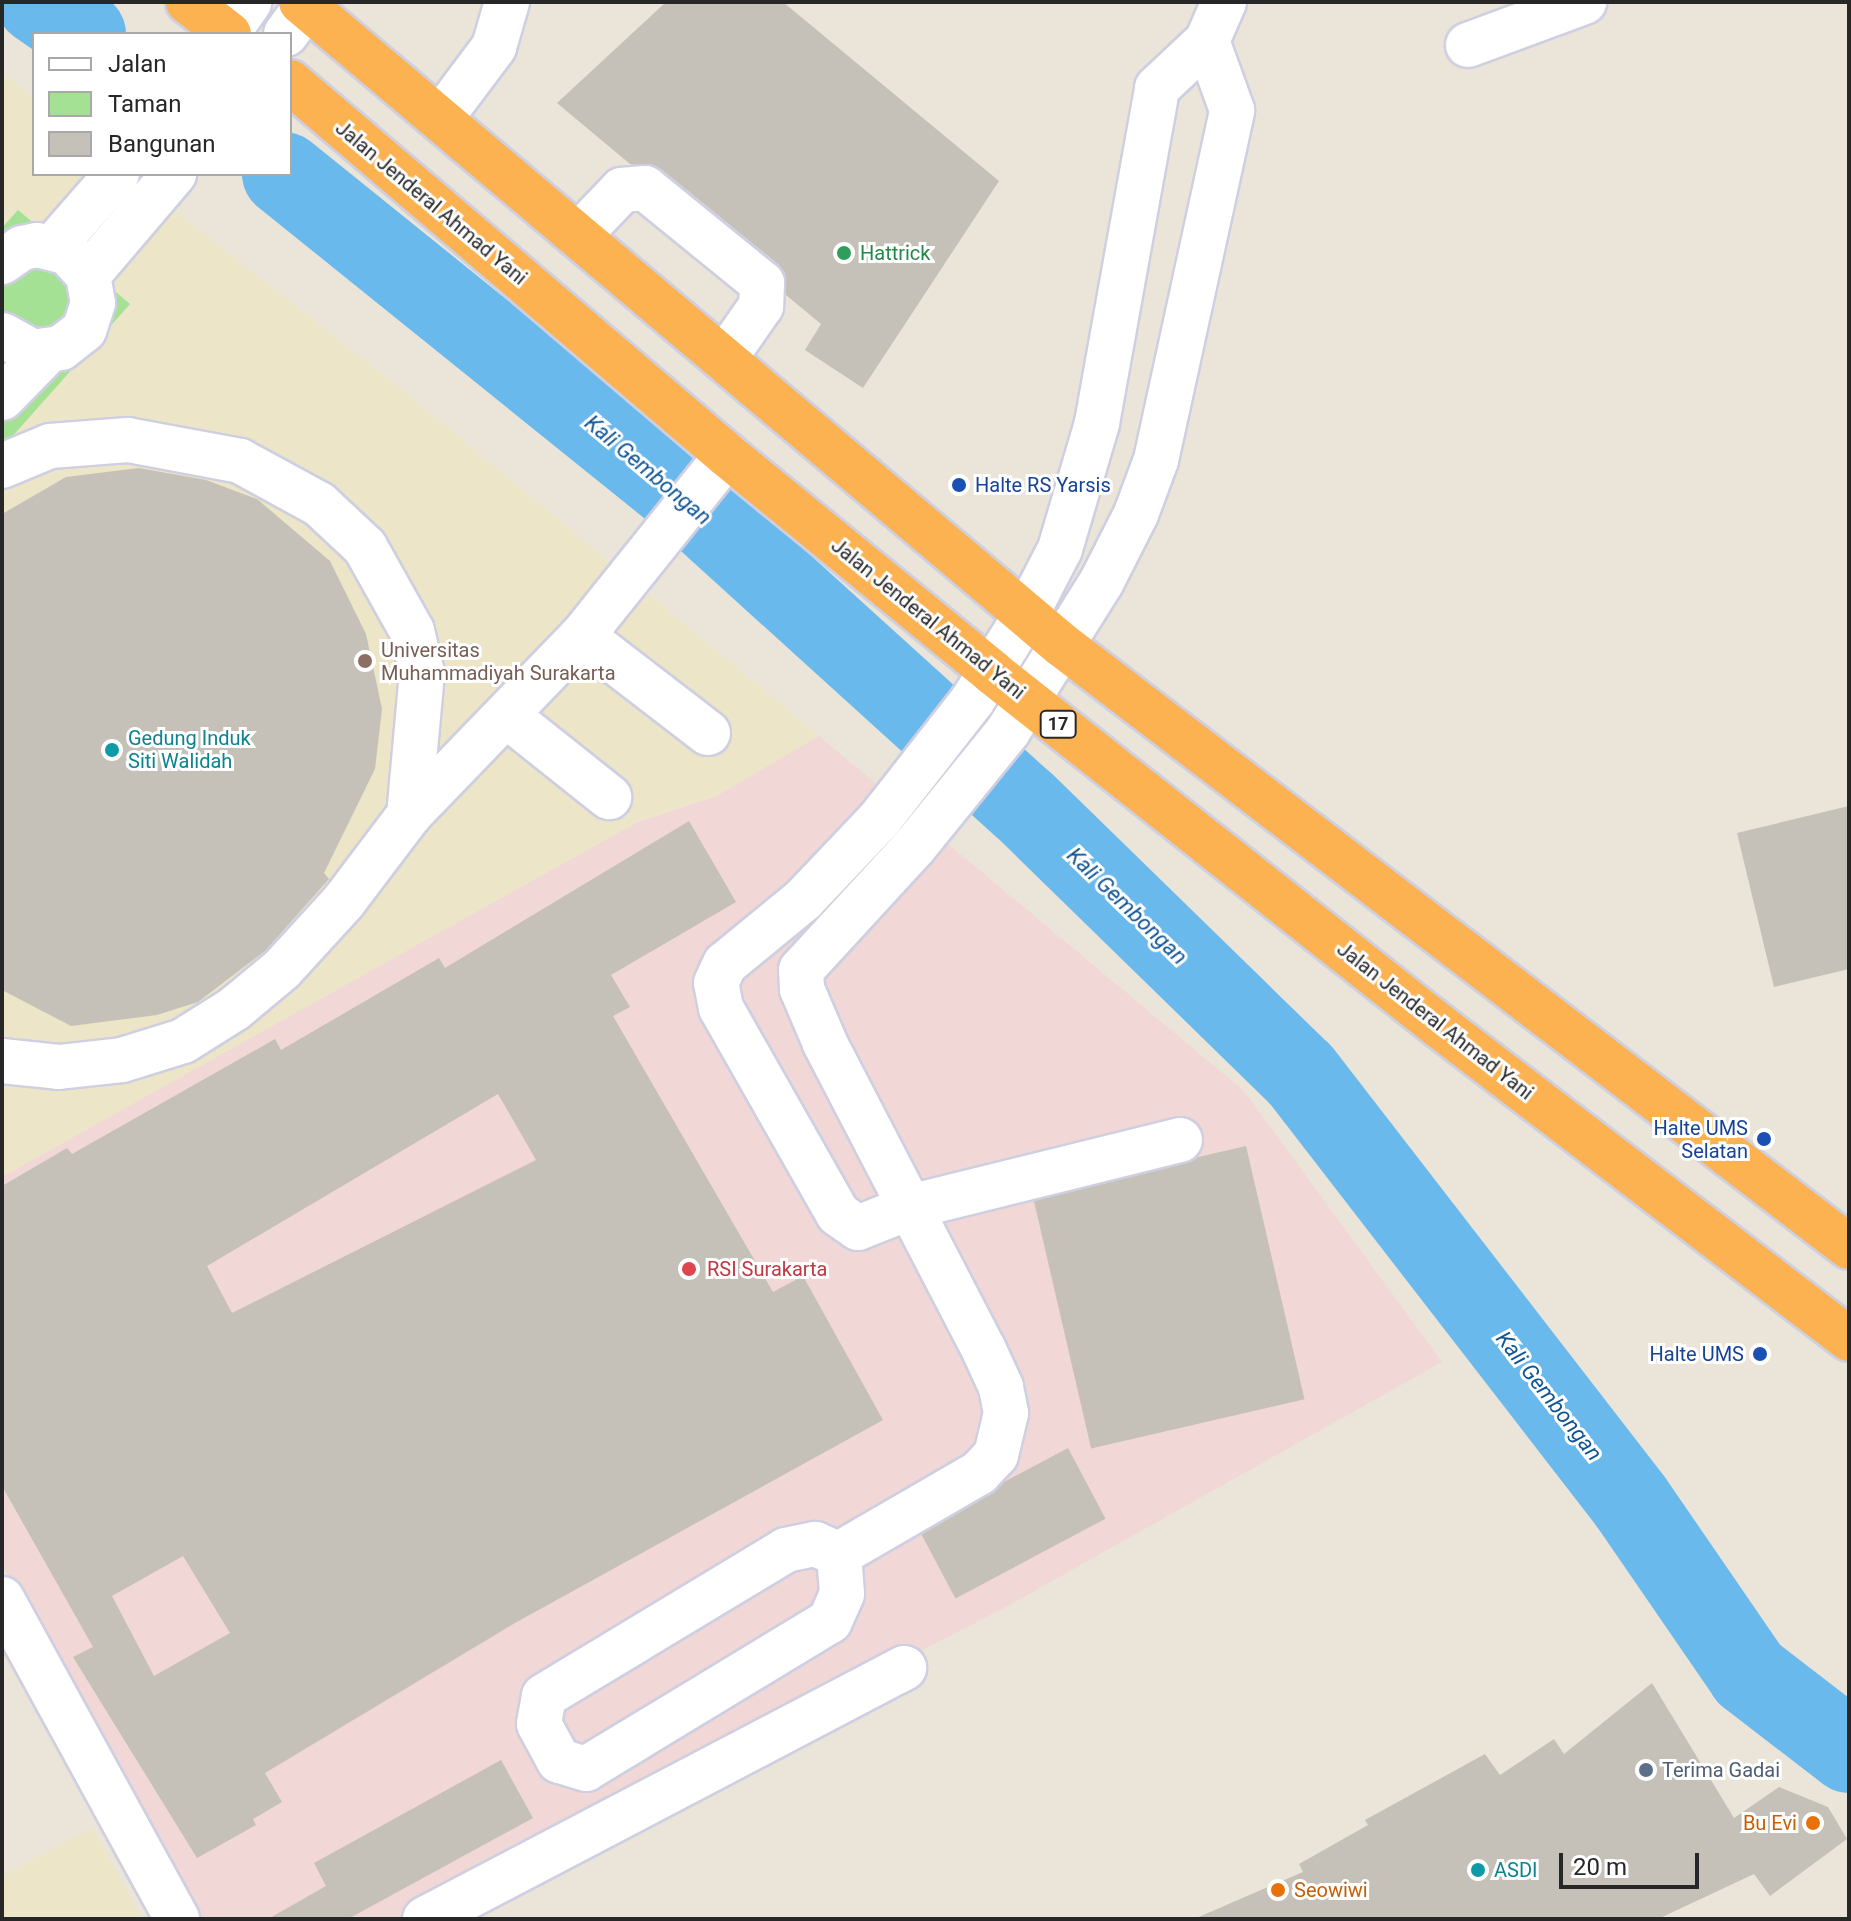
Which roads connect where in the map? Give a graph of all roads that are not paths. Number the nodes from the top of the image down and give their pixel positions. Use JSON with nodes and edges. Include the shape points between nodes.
{"nodes":[{"id":1,"x":188,"y":2,"type":"edge"},
{"id":2,"x":507,"y":2,"type":"edge"},
{"id":3,"x":1224,"y":2,"type":"edge"},
{"id":4,"x":1584,"y":2,"type":"edge"},
{"id":5,"x":298,"y":14,"type":"edge"},
{"id":6,"x":233,"y":26,"type":"edge"},
{"id":7,"x":1207,"y":41,"type":"junction"},
{"id":8,"x":1468,"y":45,"type":"dead end"},
{"id":9,"x":292,"y":84,"type":"edge"},
{"id":10,"x":440,"y":119,"type":"junction"},
{"id":11,"x":172,"y":176,"type":"edge"},
{"id":12,"x":110,"y":182,"type":"edge"},
{"id":13,"x":578,"y":236,"type":"junction"},
{"id":14,"x":53,"y":247,"type":"junction"},
{"id":15,"x":2,"y":262,"type":"edge"},
{"id":16,"x":88,"y":275,"type":"junction"},
{"id":17,"x":2,"y":335,"type":"edge"},
{"id":18,"x":47,"y":352,"type":"junction"},
{"id":19,"x":724,"y":359,"type":"junction"},
{"id":20,"x":2,"y":398,"type":"edge"},
{"id":21,"x":2,"y":466,"type":"edge"},
{"id":22,"x":716,"y":468,"type":"junction"},
{"id":23,"x":1026,"y":615,"type":"junction"},
{"id":24,"x":582,"y":636,"type":"junction"},
{"id":25,"x":1062,"y":645,"type":"junction"},
{"id":26,"x":993,"y":673,"type":"junction"},
{"id":27,"x":1027,"y":700,"type":"junction"},
{"id":28,"x":506,"y":715,"type":"junction"},
{"id":29,"x":708,"y":733,"type":"dead end"},
{"id":30,"x":609,"y":797,"type":"dead end"},
{"id":31,"x":409,"y":815,"type":"junction"},
{"id":32,"x":2,"y":1061,"type":"edge"},
{"id":33,"x":1180,"y":1140,"type":"dead end"},
{"id":34,"x":913,"y":1206,"type":"junction"},
{"id":35,"x":1849,"y":1247,"type":"edge"},
{"id":36,"x":1849,"y":1339,"type":"edge"},
{"id":37,"x":839,"y":1554,"type":"junction"},
{"id":38,"x":2,"y":1599,"type":"edge"},
{"id":39,"x":904,"y":1668,"type":"dead end"},
{"id":40,"x":177,"y":1919,"type":"edge"},
{"id":41,"x":425,"y":1919,"type":"edge"}],
"edges":[{"from":1,"to":6,"type":"highway"},
{"from":2,"to":10,"type":"street","via":[[494,47]]},
{"from":3,"to":7,"type":"street"},
{"from":4,"to":8,"type":"street"},
{"from":5,"to":10,"type":"highway"},
{"from":7,"to":23,"type":"street","via":[[1157,88],[1097,423],[1060,549]]},
{"from":7,"to":25,"type":"street","via":[[1232,110],[1156,460],[1129,527]]},
{"from":9,"to":22,"type":"highway","name":"Jalan Jenderal Ahmad Yani","number":"17"},
{"from":10,"to":13,"type":"highway"},
{"from":11,"to":16,"type":"street"},
{"from":12,"to":14,"type":"street"},
{"from":13,"to":19,"type":"highway"},
{"from":13,"to":19,"type":"street","via":[[622,190],[645,188],[762,283],[761,306]]},
{"from":14,"to":15,"type":"street","via":[[22,248]]},
{"from":14,"to":16,"type":"street","via":[[68,253]]},
{"from":16,"to":18,"type":"street","via":[[93,303],[84,330],[74,341]]},
{"from":17,"to":18,"type":"street","via":[[19,348]]},
{"from":18,"to":20,"type":"street"},
{"from":19,"to":23,"type":"highway"},
{"from":21,"to":31,"type":"street","via":[[50,446],[128,440],[240,461],[319,504],[365,547],[412,631],[422,673]]},
{"from":22,"to":24,"type":"street"},
{"from":22,"to":26,"type":"highway","name":"Jalan Jenderal Ahmad Yani","number":"17"},
{"from":23,"to":25,"type":"highway"},
{"from":23,"to":26,"type":"street"},
{"from":24,"to":28,"type":"street"},
{"from":24,"to":29,"type":"street"},
{"from":25,"to":27,"type":"street"},
{"from":25,"to":35,"type":"highway"},
{"from":26,"to":27,"type":"highway","name":"Jalan Jenderal Ahmad Yani","number":"17"},
{"from":26,"to":34,"type":"street","via":[[879,820],[804,899],[725,964],[716,983],[721,1008],[838,1214],[858,1228]]},
{"from":27,"to":34,"type":"street","via":[[915,846],[801,970],[802,989],[825,1043]]},
{"from":27,"to":36,"type":"highway","name":"Jalan Jenderal Ahmad Yani","number":"17","via":[[1438,1025]]},
{"from":28,"to":30,"type":"street"},
{"from":28,"to":31,"type":"street"},
{"from":31,"to":32,"type":"street","via":[[344,901],[282,969],[234,1009],[183,1041],[122,1060],[59,1067]]},
{"from":33,"to":34,"type":"street"},
{"from":34,"to":37,"type":"street","via":[[1001,1387],[1003,1434],[996,1455],[979,1473]]},
{"from":37,"to":37,"type":"street","via":[[842,1594],[830,1621],[586,1769],[559,1761],[537,1715],[549,1692],[786,1550],[815,1544]]},
{"from":38,"to":40,"type":"street"},
{"from":39,"to":41,"type":"street"}]}
